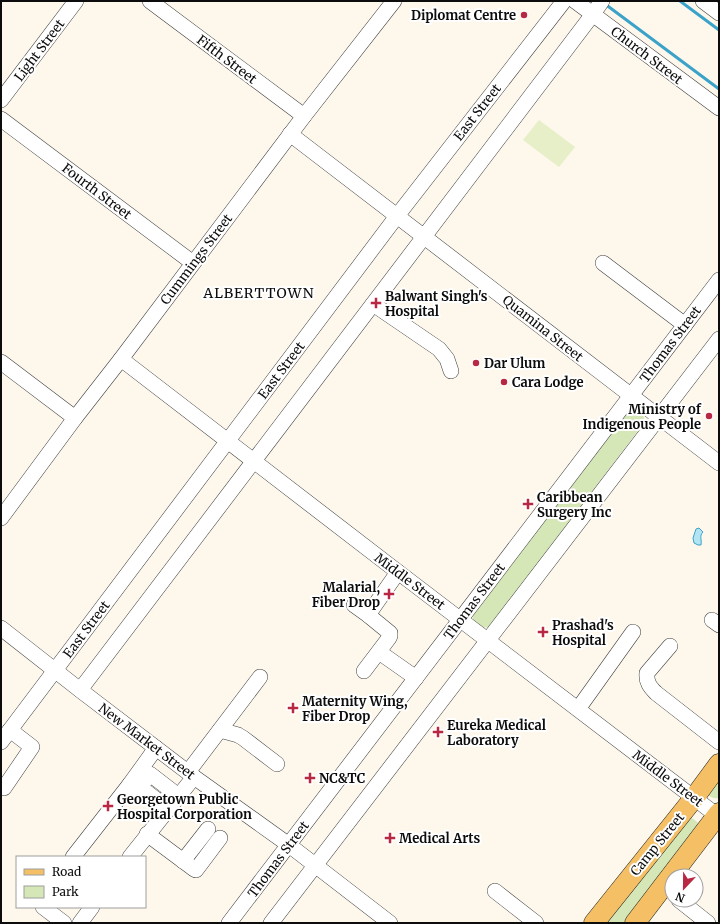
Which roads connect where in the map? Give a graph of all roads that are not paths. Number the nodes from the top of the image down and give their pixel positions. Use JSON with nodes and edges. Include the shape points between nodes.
{"nodes":[{"id":1,"x":76,"y":1,"type":"edge"},
{"id":2,"x":150,"y":1,"type":"edge"},
{"id":3,"x":394,"y":1,"type":"edge"},
{"id":4,"x":564,"y":1,"type":"edge"},
{"id":5,"x":575,"y":1,"type":"edge"},
{"id":6,"x":602,"y":1,"type":"edge"},
{"id":7,"x":703,"y":1,"type":"edge"},
{"id":8,"x":719,"y":13,"type":"edge"},
{"id":9,"x":593,"y":14,"type":"junction"},
{"id":10,"x":1,"y":100,"type":"edge"},
{"id":11,"x":719,"y":108,"type":"edge"},
{"id":12,"x":304,"y":116,"type":"junction"},
{"id":13,"x":1,"y":119,"type":"edge"},
{"id":14,"x":290,"y":134,"type":"junction"},
{"id":15,"x":396,"y":216,"type":"junction"},
{"id":16,"x":424,"y":237,"type":"junction"},
{"id":17,"x":193,"y":263,"type":"junction"},
{"id":18,"x":602,"y":263,"type":"dead end"},
{"id":19,"x":719,"y":280,"type":"edge"},
{"id":20,"x":373,"y":304,"type":"junction"},
{"id":21,"x":685,"y":325,"type":"junction"},
{"id":22,"x":719,"y":339,"type":"edge"},
{"id":23,"x":121,"y":359,"type":"junction"},
{"id":24,"x":1,"y":362,"type":"edge"},
{"id":25,"x":451,"y":371,"type":"dead end"},
{"id":26,"x":631,"y":396,"type":"junction"},
{"id":27,"x":659,"y":417,"type":"junction"},
{"id":28,"x":75,"y":418,"type":"junction"},
{"id":29,"x":227,"y":441,"type":"junction"},
{"id":30,"x":254,"y":461,"type":"junction"},
{"id":31,"x":719,"y":463,"type":"edge"},
{"id":32,"x":1,"y":518,"type":"edge"},
{"id":33,"x":398,"y":572,"type":"junction"},
{"id":34,"x":354,"y":605,"type":"dead end"},
{"id":35,"x":368,"y":615,"type":"junction"},
{"id":36,"x":461,"y":619,"type":"junction"},
{"id":37,"x":1,"y":628,"type":"edge"},
{"id":38,"x":633,"y":632,"type":"dead end"},
{"id":39,"x":488,"y":640,"type":"junction"},
{"id":40,"x":670,"y":646,"type":"dead end"},
{"id":41,"x":378,"y":652,"type":"junction"},
{"id":42,"x":55,"y":670,"type":"junction"},
{"id":43,"x":364,"y":671,"type":"dead end"},
{"id":44,"x":260,"y":678,"type":"dead end"},
{"id":45,"x":416,"y":678,"type":"junction"},
{"id":46,"x":80,"y":690,"type":"junction"},
{"id":47,"x":578,"y":709,"type":"junction"},
{"id":48,"x":220,"y":730,"type":"junction"},
{"id":49,"x":6,"y":736,"type":"edge"},
{"id":50,"x":719,"y":742,"type":"edge"},
{"id":51,"x":156,"y":748,"type":"junction"},
{"id":52,"x":277,"y":764,"type":"dead end"},
{"id":53,"x":719,"y":764,"type":"edge"},
{"id":54,"x":188,"y":773,"type":"junction"},
{"id":55,"x":130,"y":784,"type":"junction"},
{"id":56,"x":4,"y":788,"type":"dead end"},
{"id":57,"x":168,"y":789,"type":"dead end"},
{"id":58,"x":694,"y":798,"type":"junction"},
{"id":59,"x":166,"y":811,"type":"junction"},
{"id":60,"x":718,"y":816,"type":"edge"},
{"id":61,"x":208,"y":829,"type":"dead end"},
{"id":62,"x":147,"y":834,"type":"junction"},
{"id":63,"x":220,"y":838,"type":"dead end"},
{"id":64,"x":289,"y":845,"type":"junction"},
{"id":65,"x":74,"y":856,"type":"edge"},
{"id":66,"x":131,"y":856,"type":"edge"},
{"id":67,"x":183,"y":861,"type":"junction"},
{"id":68,"x":315,"y":865,"type":"junction"},
{"id":69,"x":683,"y":868,"type":"edge"},
{"id":70,"x":495,"y":891,"type":"dead end"},
{"id":71,"x":664,"y":894,"type":"edge"},
{"id":72,"x":43,"y":908,"type":"edge"},
{"id":73,"x":91,"y":908,"type":"edge"},
{"id":74,"x":689,"y":908,"type":"edge"},
{"id":75,"x":64,"y":923,"type":"edge"},
{"id":76,"x":80,"y":923,"type":"edge"},
{"id":77,"x":230,"y":923,"type":"edge"},
{"id":78,"x":271,"y":923,"type":"edge"},
{"id":79,"x":390,"y":923,"type":"edge"},
{"id":80,"x":536,"y":923,"type":"edge"},
{"id":81,"x":594,"y":923,"type":"edge"},
{"id":82,"x":635,"y":923,"type":"edge"},
{"id":83,"x":708,"y":923,"type":"edge"}],
"edges":[{"from":1,"to":10,"type":"street","name":"Light Street"},
{"from":2,"to":12,"type":"street","name":"Fifth Street"},
{"from":3,"to":12,"type":"street","name":"Cummings Street"},
{"from":4,"to":15,"type":"street","name":"East Street"},
{"from":5,"to":9,"type":"street","name":"Church Street"},
{"from":6,"to":9,"type":"street"},
{"from":7,"to":8,"type":"street"},
{"from":9,"to":11,"type":"street","name":"Church Street"},
{"from":9,"to":16,"type":"street"},
{"from":12,"to":14,"type":"street","name":"Cummings Street"},
{"from":13,"to":17,"type":"street","name":"Fourth Street"},
{"from":14,"to":15,"type":"street","name":"Quamina Street"},
{"from":14,"to":17,"type":"street","name":"Cummings Street"},
{"from":15,"to":16,"type":"street","name":"Quamina Street"},
{"from":15,"to":29,"type":"street","name":"East Street"},
{"from":16,"to":20,"type":"street"},
{"from":16,"to":26,"type":"street","name":"Quamina Street"},
{"from":17,"to":23,"type":"street","name":"Cummings Street"},
{"from":18,"to":21,"type":"street"},
{"from":19,"to":21,"type":"street","name":"Thomas Street"},
{"from":20,"to":25,"type":"street","via":[[439,349],[447,359]]},
{"from":20,"to":30,"type":"street"},
{"from":21,"to":26,"type":"street","name":"Thomas Street"},
{"from":22,"to":27,"type":"street"},
{"from":23,"to":28,"type":"street","name":"Cummings Street"},
{"from":23,"to":29,"type":"street","name":"Middle Street"},
{"from":24,"to":28,"type":"street"},
{"from":26,"to":27,"type":"street","name":"Quamina Street"},
{"from":26,"to":36,"type":"street","name":"Thomas Street"},
{"from":27,"to":31,"type":"street","name":"Quamina Street"},
{"from":27,"to":39,"type":"street"},
{"from":28,"to":32,"type":"street","name":"Cummings Street"},
{"from":29,"to":30,"type":"street","name":"Middle Street"},
{"from":29,"to":42,"type":"street","name":"East Street"},
{"from":30,"to":33,"type":"street","name":"Middle Street"},
{"from":30,"to":46,"type":"street"},
{"from":33,"to":35,"type":"street"},
{"from":33,"to":36,"type":"street","name":"Middle Street"},
{"from":34,"to":35,"type":"street"},
{"from":35,"to":41,"type":"street","via":[[390,633]]},
{"from":36,"to":39,"type":"street","name":"Middle Street"},
{"from":36,"to":45,"type":"street","name":"Thomas Street"},
{"from":37,"to":42,"type":"street","name":"New Market Street"},
{"from":38,"to":47,"type":"street"},
{"from":39,"to":47,"type":"street","name":"Middle Street"},
{"from":39,"to":68,"type":"street"},
{"from":40,"to":50,"type":"street","via":[[647,673],[646,678],[651,689]]},
{"from":41,"to":43,"type":"street"},
{"from":41,"to":45,"type":"street"},
{"from":42,"to":46,"type":"street","name":"New Market Street"},
{"from":42,"to":49,"type":"street","name":"East Street"},
{"from":44,"to":48,"type":"street"},
{"from":45,"to":64,"type":"street","name":"Thomas Street"},
{"from":46,"to":51,"type":"street","name":"New Market Street"},
{"from":47,"to":58,"type":"street","name":"Middle Street"},
{"from":48,"to":52,"type":"street","via":[[238,735]]},
{"from":48,"to":54,"type":"street"},
{"from":49,"to":56,"type":"street","via":[[32,747]]},
{"from":51,"to":54,"type":"street","name":"New Market Street"},
{"from":51,"to":55,"type":"street"},
{"from":53,"to":58,"type":"main road","name":"Camp Street"},
{"from":54,"to":57,"type":"street"},
{"from":54,"to":59,"type":"street"},
{"from":54,"to":64,"type":"street","name":"New Market Street"},
{"from":55,"to":59,"type":"street"},
{"from":55,"to":65,"type":"street"},
{"from":58,"to":60,"type":"street","name":"Middle Street"},
{"from":58,"to":81,"type":"main road","name":"Camp Street"},
{"from":59,"to":62,"type":"street"},
{"from":60,"to":69,"type":"main road"},
{"from":61,"to":67,"type":"street"},
{"from":62,"to":66,"type":"street"},
{"from":62,"to":67,"type":"street"},
{"from":63,"to":67,"type":"street","via":[[196,870]]},
{"from":64,"to":68,"type":"street","name":"New Market Street"},
{"from":64,"to":77,"type":"street","name":"Thomas Street"},
{"from":68,"to":78,"type":"street"},
{"from":68,"to":79,"type":"street","name":"New Market Street"},
{"from":70,"to":80,"type":"street"},
{"from":71,"to":82,"type":"main road"},
{"from":72,"to":75,"type":"street"},
{"from":73,"to":76,"type":"street"},
{"from":74,"to":83,"type":"street"}]}
